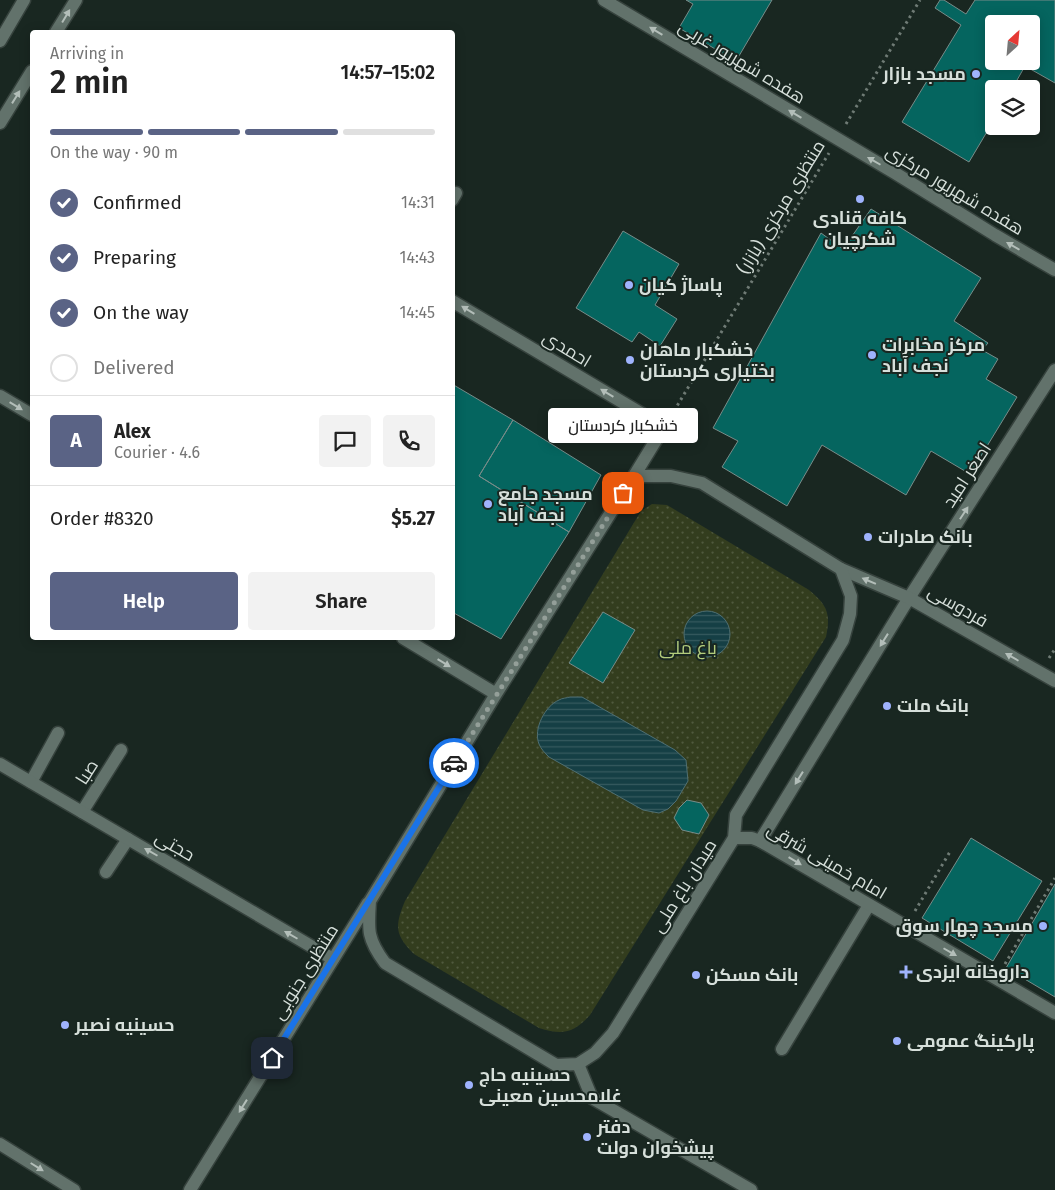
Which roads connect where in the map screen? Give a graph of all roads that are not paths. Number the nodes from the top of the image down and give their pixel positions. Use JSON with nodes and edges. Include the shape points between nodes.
{"nodes":[{"id":1,"x":24,"y":0,"type":"edge"},
{"id":2,"x":76,"y":0,"type":"edge"},
{"id":3,"x":604,"y":0,"type":"edge"},
{"id":4,"x":57,"y":30,"type":"edge"},
{"id":5,"x":0,"y":41,"type":"edge"},
{"id":6,"x":30,"y":74,"type":"edge"},
{"id":7,"x":0,"y":123,"type":"edge"},
{"id":8,"x":837,"y":139,"type":"joint"},
{"id":9,"x":1055,"y":270,"type":"edge"},
{"id":10,"x":455,"y":303,"type":"edge"},
{"id":11,"x":1055,"y":370,"type":"edge"},
{"id":12,"x":0,"y":396,"type":"edge"},
{"id":13,"x":30,"y":414,"type":"edge"},
{"id":14,"x":634,"y":476,"type":"junction"},
{"id":15,"x":841,"y":569,"type":"junction"},
{"id":16,"x":909,"y":598,"type":"junction"},
{"id":17,"x":405,"y":640,"type":"edge"},
{"id":18,"x":1055,"y":681,"type":"edge"},
{"id":19,"x":496,"y":694,"type":"junction"},
{"id":20,"x":58,"y":733,"type":"dead end"},
{"id":21,"x":121,"y":750,"type":"dead end"},
{"id":22,"x":0,"y":764,"type":"edge"},
{"id":23,"x":31,"y":782,"type":"junction"},
{"id":24,"x":82,"y":812,"type":"junction"},
{"id":25,"x":734,"y":838,"type":"junction"},
{"id":26,"x":128,"y":839,"type":"junction"},
{"id":27,"x":760,"y":840,"type":"junction"},
{"id":28,"x":106,"y":872,"type":"dead end"},
{"id":29,"x":370,"y":901,"type":"junction"},
{"id":30,"x":869,"y":905,"type":"junction"},
{"id":31,"x":333,"y":960,"type":"junction"},
{"id":32,"x":1055,"y":1013,"type":"edge"},
{"id":33,"x":782,"y":1049,"type":"dead end"},
{"id":34,"x":578,"y":1064,"type":"junction"},
{"id":35,"x":0,"y":1144,"type":"edge"},
{"id":36,"x":74,"y":1190,"type":"edge"},
{"id":37,"x":190,"y":1190,"type":"edge"},
{"id":38,"x":751,"y":1190,"type":"edge"}],
"edges":[{"from":1,"to":5,"type":"street"},
{"from":4,"to":2,"type":"street","one_way":true},
{"from":8,"to":3,"type":"street","name":"هفده شهریور غربی","one_way":true},
{"from":7,"to":6,"type":"street","one_way":true},
{"from":9,"to":8,"type":"street","name":"هفده شهریور مرکزی","one_way":true},
{"from":14,"to":10,"type":"street","name":"احمدی","one_way":true,"via":[[664,427]]},
{"from":16,"to":11,"type":"street","name":"اصغر امید","one_way":true},
{"from":12,"to":13,"type":"street","one_way":true},
{"from":14,"to":15,"type":"street","via":[[671,476],[702,483]]},
{"from":14,"to":19,"type":"street"},
{"from":16,"to":15,"type":"street","name":"فردوسی","one_way":true},
{"from":15,"to":25,"type":"street","name":"میدان باغ ملی","via":[[851,596],[843,640],[736,815]]},
{"from":18,"to":16,"type":"street","name":"فردوسی","one_way":true},
{"from":16,"to":27,"type":"street","name":"اصغر امید","one_way":true},
{"from":17,"to":19,"type":"street","one_way":true},
{"from":19,"to":29,"type":"street"},
{"from":20,"to":23,"type":"street"},
{"from":21,"to":24,"type":"street","name":"صبا"},
{"from":22,"to":23,"type":"street","name":"حجتی"},
{"from":23,"to":24,"type":"street","name":"حجتی"},
{"from":24,"to":26,"type":"street","name":"حجتی"},
{"from":25,"to":27,"type":"street","name":"امام خمینی شرقی"},
{"from":25,"to":34,"type":"street","name":"میدان باغ ملی","via":[[613,1033],[595,1053]]},
{"from":26,"to":28,"type":"street"},
{"from":31,"to":26,"type":"street","name":"حجتی","one_way":true},
{"from":27,"to":30,"type":"street","name":"امام خمینی شرقی","one_way":true},
{"from":29,"to":31,"type":"street","name":"منتظری جنوبی"},
{"from":29,"to":34,"type":"street","via":[[368,928],[373,947],[385,963],[556,1064]]},
{"from":30,"to":32,"type":"street","name":"امام خمینی شرقی","one_way":true},
{"from":30,"to":33,"type":"street"},
{"from":31,"to":37,"type":"street","name":"منتظری جنوبی","one_way":true},
{"from":34,"to":38,"type":"street","via":[[592,1098]]},
{"from":35,"to":36,"type":"street","one_way":true}]}
